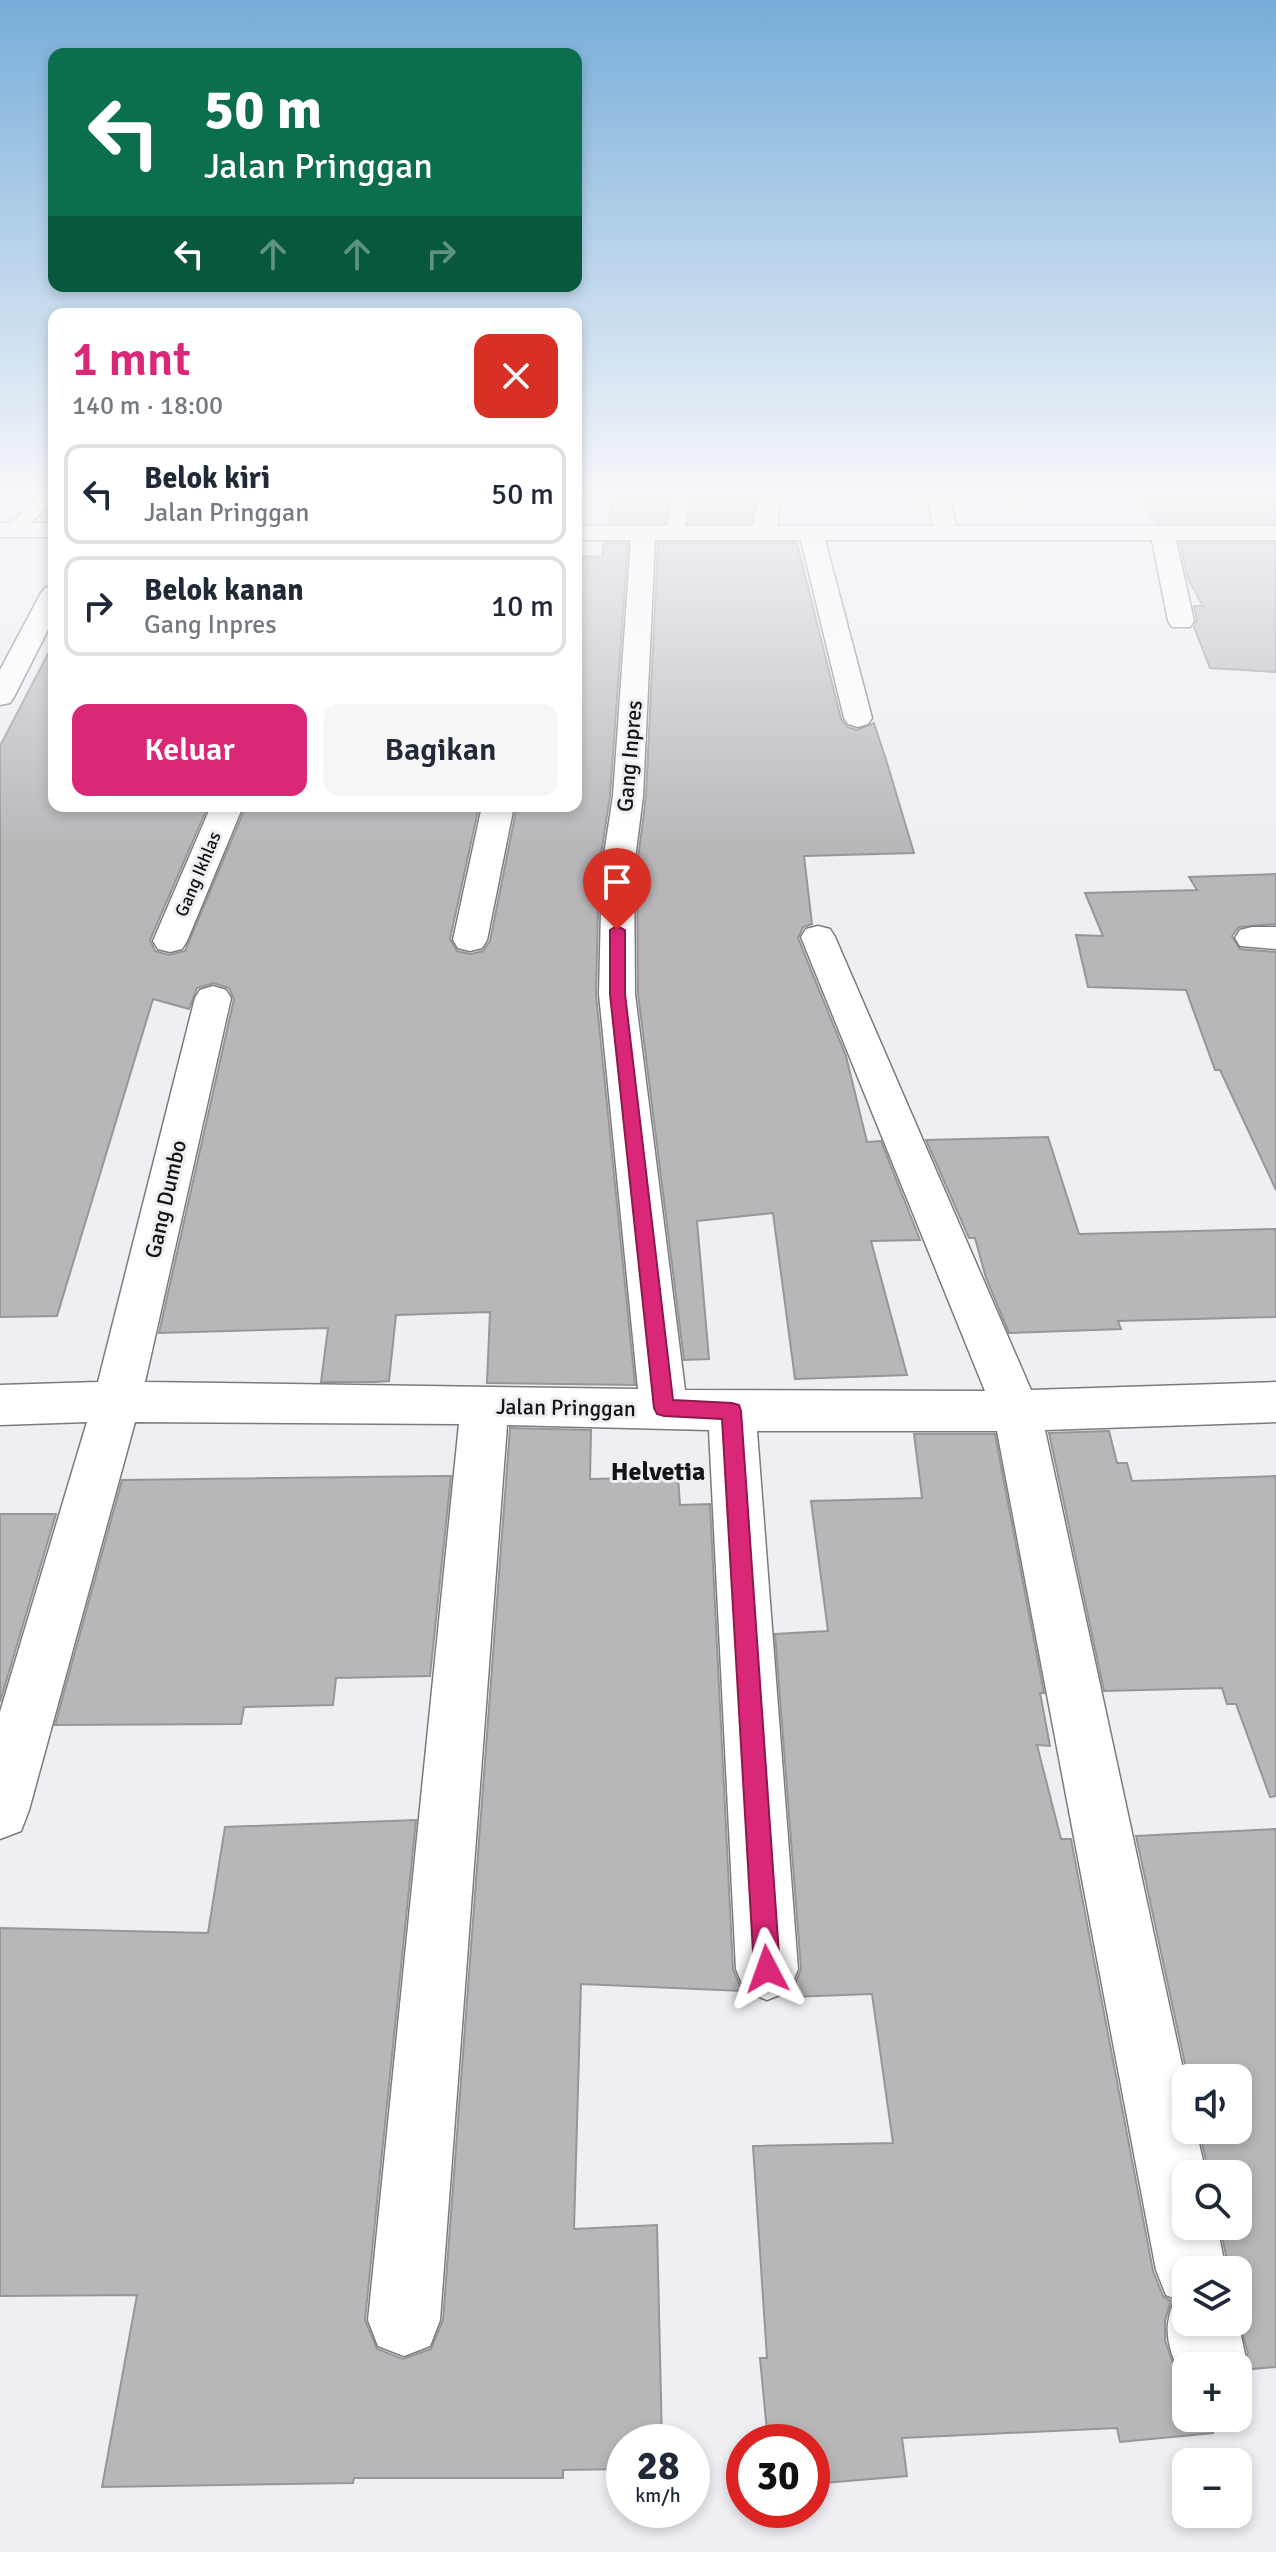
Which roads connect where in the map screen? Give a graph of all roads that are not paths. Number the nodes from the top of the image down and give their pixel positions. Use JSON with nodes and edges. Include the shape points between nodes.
{"nodes":[{"id":1,"x":44,"y":612,"type":"edge"},
{"id":2,"x":650,"y":612,"type":"edge"},
{"id":3,"x":831,"y":612,"type":"edge"},
{"id":4,"x":1179,"y":612,"type":"edge"},
{"id":5,"x":1181,"y":621,"type":"dead end"},
{"id":6,"x":0,"y":697,"type":"edge"},
{"id":7,"x":858,"y":718,"type":"dead end"},
{"id":8,"x":224,"y":812,"type":"edge"},
{"id":9,"x":497,"y":812,"type":"edge"},
{"id":10,"x":818,"y":937,"type":"dead end"},
{"id":11,"x":470,"y":940,"type":"dead end"},
{"id":12,"x":170,"y":941,"type":"dead end"},
{"id":13,"x":213,"y":998,"type":"dead end"},
{"id":14,"x":117,"y":1400,"type":"junction"},
{"id":15,"x":1276,"y":1402,"type":"edge"},
{"id":16,"x":0,"y":1405,"type":"edge"},
{"id":17,"x":485,"y":1406,"type":"junction"},
{"id":18,"x":664,"y":1408,"type":"junction"},
{"id":19,"x":732,"y":1411,"type":"junction"},
{"id":20,"x":1017,"y":1412,"type":"junction"},
{"id":21,"x":0,"y":1810,"type":"edge"},
{"id":22,"x":767,"y":1969,"type":"dead end"},
{"id":23,"x":1188,"y":2256,"type":"edge"},
{"id":24,"x":404,"y":2320,"type":"dead end"}],
"edges":[{"from":1,"to":6,"type":"street"},
{"from":2,"to":18,"type":"street","name":"Gang Inpres","via":[[618,867],[617,994]]},
{"from":3,"to":7,"type":"street"},
{"from":4,"to":5,"type":"street"},
{"from":8,"to":12,"type":"street","name":"Gang Ikhlas"},
{"from":9,"to":11,"type":"street"},
{"from":10,"to":20,"type":"street"},
{"from":13,"to":14,"type":"street","name":"Gang Dumbo"},
{"from":14,"to":16,"type":"street","name":"Jalan Pringgan"},
{"from":14,"to":17,"type":"street","name":"Jalan Pringgan"},
{"from":14,"to":21,"type":"street","name":"Gang Dumbo"},
{"from":15,"to":20,"type":"street","name":"Jalan Pringgan"},
{"from":17,"to":18,"type":"street","name":"Jalan Pringgan"},
{"from":17,"to":24,"type":"street"},
{"from":18,"to":19,"type":"street","name":"Jalan Pringgan"},
{"from":19,"to":20,"type":"street","name":"Jalan Pringgan"},
{"from":19,"to":22,"type":"street"},
{"from":20,"to":23,"type":"street"}]}
